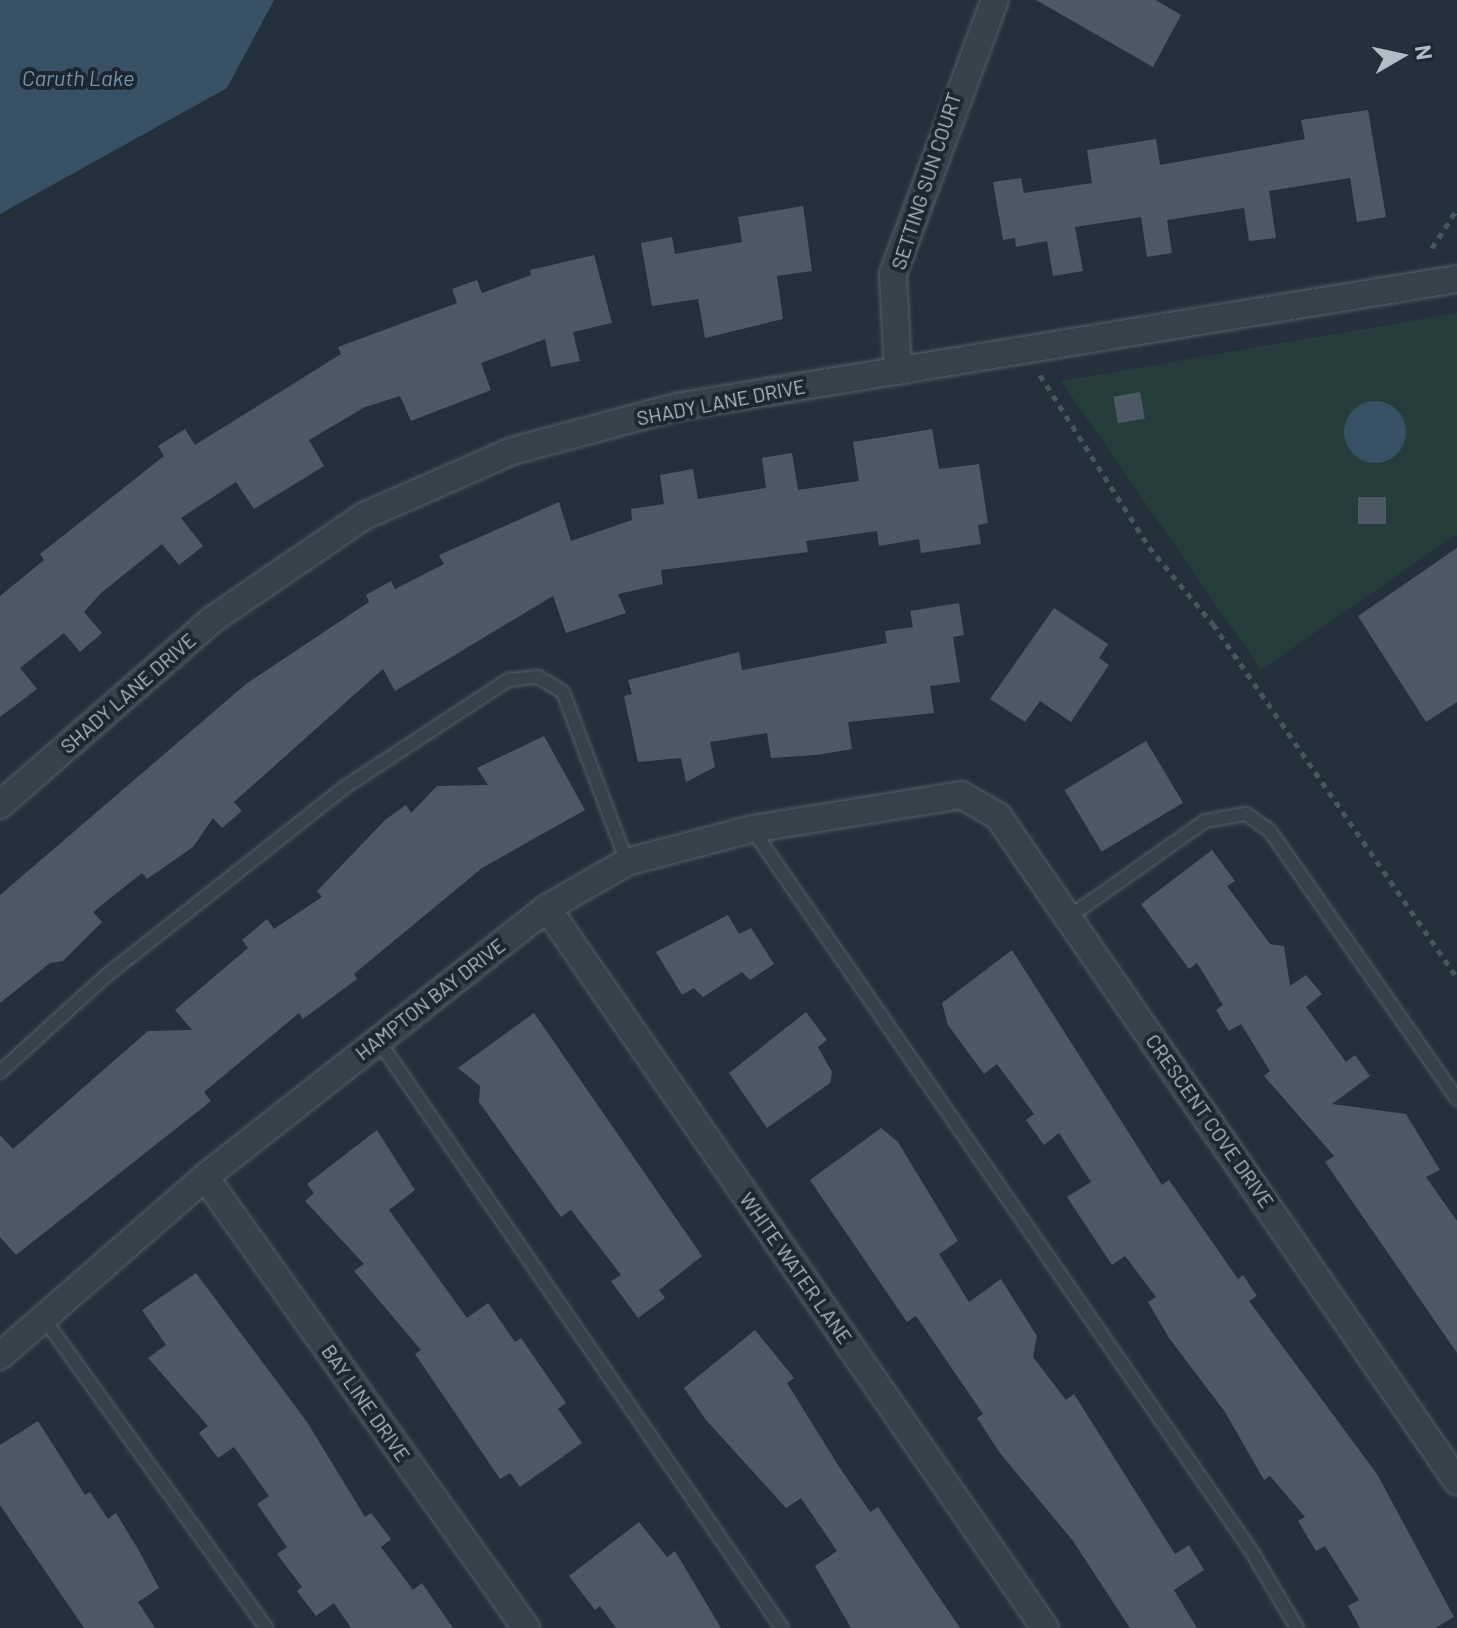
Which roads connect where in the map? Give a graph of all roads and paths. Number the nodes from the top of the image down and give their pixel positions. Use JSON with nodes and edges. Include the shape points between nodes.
{"nodes":[{"id":1,"x":995,"y":0,"type":"edge"},
{"id":2,"x":1457,"y":209,"type":"edge"},
{"id":3,"x":1432,"y":248,"type":"dead end"},
{"id":4,"x":1457,"y":279,"type":"edge"},
{"id":5,"x":1034,"y":348,"type":"junction"},
{"id":6,"x":898,"y":371,"type":"junction"},
{"id":7,"x":939,"y":795,"type":"joint"},
{"id":8,"x":0,"y":805,"type":"edge"},
{"id":9,"x":752,"y":829,"type":"junction"},
{"id":10,"x":627,"y":862,"type":"junction"},
{"id":11,"x":547,"y":908,"type":"junction"},
{"id":12,"x":1069,"y":917,"type":"junction"},
{"id":13,"x":1457,"y":978,"type":"edge"},
{"id":14,"x":378,"y":1040,"type":"junction"},
{"id":15,"x":0,"y":1072,"type":"edge"},
{"id":16,"x":1457,"y":1099,"type":"edge"},
{"id":17,"x":205,"y":1177,"type":"junction"},
{"id":18,"x":42,"y":1316,"type":"junction"},
{"id":19,"x":0,"y":1356,"type":"edge"},
{"id":20,"x":1457,"y":1481,"type":"edge"},
{"id":21,"x":266,"y":1628,"type":"edge"},
{"id":22,"x":526,"y":1628,"type":"edge"},
{"id":23,"x":782,"y":1628,"type":"edge"},
{"id":24,"x":1045,"y":1628,"type":"edge"},
{"id":25,"x":1297,"y":1628,"type":"edge"}],
"edges":[{"from":1,"to":6,"type":"street","name":"SETTING SUN COURT","via":[[893,274]]},
{"from":2,"to":3,"type":"path"},
{"from":4,"to":5,"type":"street","name":"SHADY LANE DRIVE"},
{"from":5,"to":6,"type":"street","name":"SHADY LANE DRIVE"},
{"from":5,"to":13,"type":"path","via":[[1053,402],[1070,418],[1149,547],[1213,624]]},
{"from":6,"to":8,"type":"street","name":"SHADY LANE DRIVE","via":[[661,411],[512,451],[364,516],[212,620]]},
{"from":7,"to":9,"type":"street","name":"HAMPTON BAY DRIVE"},
{"from":7,"to":12,"type":"street","name":"CRESCENT COVE DRIVE","via":[[961,795],[998,816]]},
{"from":9,"to":10,"type":"street","name":"HAMPTON BAY DRIVE"},
{"from":9,"to":25,"type":"lane","via":[[1252,1552]]},
{"from":10,"to":11,"type":"street","name":"HAMPTON BAY DRIVE"},
{"from":10,"to":15,"type":"lane","via":[[563,692],[538,677],[508,680],[345,787],[107,975]]},
{"from":11,"to":14,"type":"street","name":"HAMPTON BAY DRIVE"},
{"from":11,"to":24,"type":"street","name":"WHITE WATER LANE"},
{"from":12,"to":16,"type":"lane","via":[[1205,821],[1246,814],[1270,831]]},
{"from":12,"to":20,"type":"street","name":"CRESCENT COVE DRIVE"},
{"from":14,"to":17,"type":"street","name":"HAMPTON BAY DRIVE"},
{"from":14,"to":23,"type":"lane"},
{"from":17,"to":18,"type":"street","name":"HAMPTON BAY DRIVE"},
{"from":17,"to":22,"type":"street","name":"BAY LINE DRIVE"},
{"from":18,"to":19,"type":"street","name":"HAMPTON BAY DRIVE"},
{"from":18,"to":21,"type":"lane"}]}
